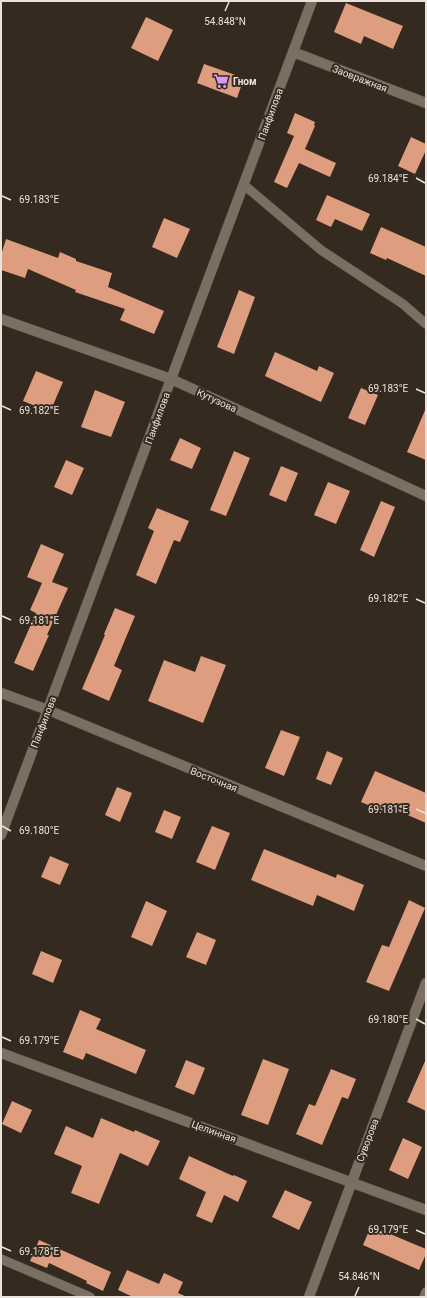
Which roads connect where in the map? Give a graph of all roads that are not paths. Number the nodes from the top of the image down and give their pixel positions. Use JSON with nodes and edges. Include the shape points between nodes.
{"nodes":[{"id":1,"x":312,"y":1,"type":"edge"},
{"id":2,"x":293,"y":52,"type":"junction"},
{"id":3,"x":426,"y":103,"type":"edge"},
{"id":4,"x":244,"y":185,"type":"junction"},
{"id":5,"x":1,"y":319,"type":"edge"},
{"id":6,"x":426,"y":324,"type":"edge"},
{"id":7,"x":172,"y":379,"type":"junction"},
{"id":8,"x":426,"y":496,"type":"edge"},
{"id":9,"x":1,"y":693,"type":"edge"},
{"id":10,"x":48,"y":710,"type":"junction"},
{"id":11,"x":1,"y":835,"type":"edge"},
{"id":12,"x":426,"y":866,"type":"edge"},
{"id":13,"x":426,"y":983,"type":"edge"},
{"id":14,"x":1,"y":1052,"type":"edge"},
{"id":15,"x":351,"y":1182,"type":"junction"},
{"id":16,"x":426,"y":1210,"type":"edge"},
{"id":17,"x":1,"y":1259,"type":"edge"},
{"id":18,"x":426,"y":1292,"type":"edge"},
{"id":19,"x":90,"y":1297,"type":"edge"},
{"id":20,"x":309,"y":1297,"type":"edge"},
{"id":21,"x":424,"y":1297,"type":"edge"}],
"edges":[{"from":1,"to":2,"type":"street","name":"Панфилова"},
{"from":2,"to":3,"type":"street","name":"Заовражная"},
{"from":2,"to":4,"type":"street","name":"Панфилова"},
{"from":4,"to":6,"type":"lane","via":[[321,250],[403,304]]},
{"from":4,"to":7,"type":"street","name":"Панфилова"},
{"from":5,"to":7,"type":"street","name":"Кутузова"},
{"from":7,"to":8,"type":"street","name":"Кутузова"},
{"from":7,"to":10,"type":"street","name":"Панфилова"},
{"from":9,"to":10,"type":"street","name":"Восточная"},
{"from":10,"to":11,"type":"street","name":"Панфилова"},
{"from":10,"to":12,"type":"street","name":"Восточная"},
{"from":13,"to":15,"type":"street","name":"Суворова"},
{"from":14,"to":15,"type":"street","name":"Целинная"},
{"from":15,"to":16,"type":"street","name":"Целинная"},
{"from":15,"to":20,"type":"street","name":"Суворова"},
{"from":17,"to":19,"type":"lane"},
{"from":18,"to":21,"type":"lane"}]}
